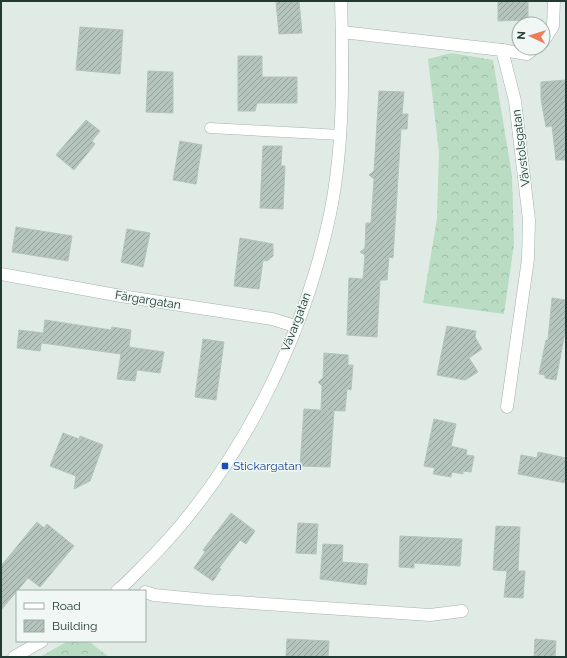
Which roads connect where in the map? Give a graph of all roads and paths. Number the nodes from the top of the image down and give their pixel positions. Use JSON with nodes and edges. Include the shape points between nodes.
{"nodes":[{"id":1,"x":341,"y":1,"type":"edge"},
{"id":2,"x":554,"y":1,"type":"edge"},
{"id":3,"x":551,"y":29,"type":"edge"},
{"id":4,"x":342,"y":32,"type":"junction"},
{"id":5,"x":502,"y":50,"type":"junction"},
{"id":6,"x":511,"y":51,"type":"edge"},
{"id":7,"x":210,"y":128,"type":"dead end"},
{"id":8,"x":340,"y":135,"type":"junction"},
{"id":9,"x":1,"y":274,"type":"edge"},
{"id":10,"x":295,"y":326,"type":"junction"},
{"id":11,"x":507,"y":407,"type":"dead end"},
{"id":12,"x":121,"y":588,"type":"edge"},
{"id":13,"x":135,"y":590,"type":"edge"},
{"id":14,"x":146,"y":592,"type":"edge"},
{"id":15,"x":462,"y":611,"type":"dead end"},
{"id":16,"x":40,"y":642,"type":"edge"},
{"id":17,"x":14,"y":657,"type":"edge"}],
"edges":[{"from":1,"to":4,"type":"street","name":"Vävargatan"},
{"from":2,"to":3,"type":"street"},
{"from":4,"to":5,"type":"street"},
{"from":4,"to":8,"type":"street","name":"Vävargatan"},
{"from":5,"to":6,"type":"street"},
{"from":5,"to":11,"type":"street","name":"Vävstolsgatan","via":[[515,101],[529,220],[528,258]]},
{"from":7,"to":8,"type":"lane"},
{"from":8,"to":10,"type":"street","name":"Vävargatan","via":[[330,213],[315,271]]},
{"from":9,"to":10,"type":"street","name":"Färgargatan","via":[[121,296],[272,319]]},
{"from":10,"to":12,"type":"street","name":"Vävargatan","via":[[264,401],[225,466],[176,533]]},
{"from":12,"to":13,"type":"street"},
{"from":14,"to":15,"type":"street","via":[[207,600],[430,615]]},
{"from":16,"to":17,"type":"street"}]}
